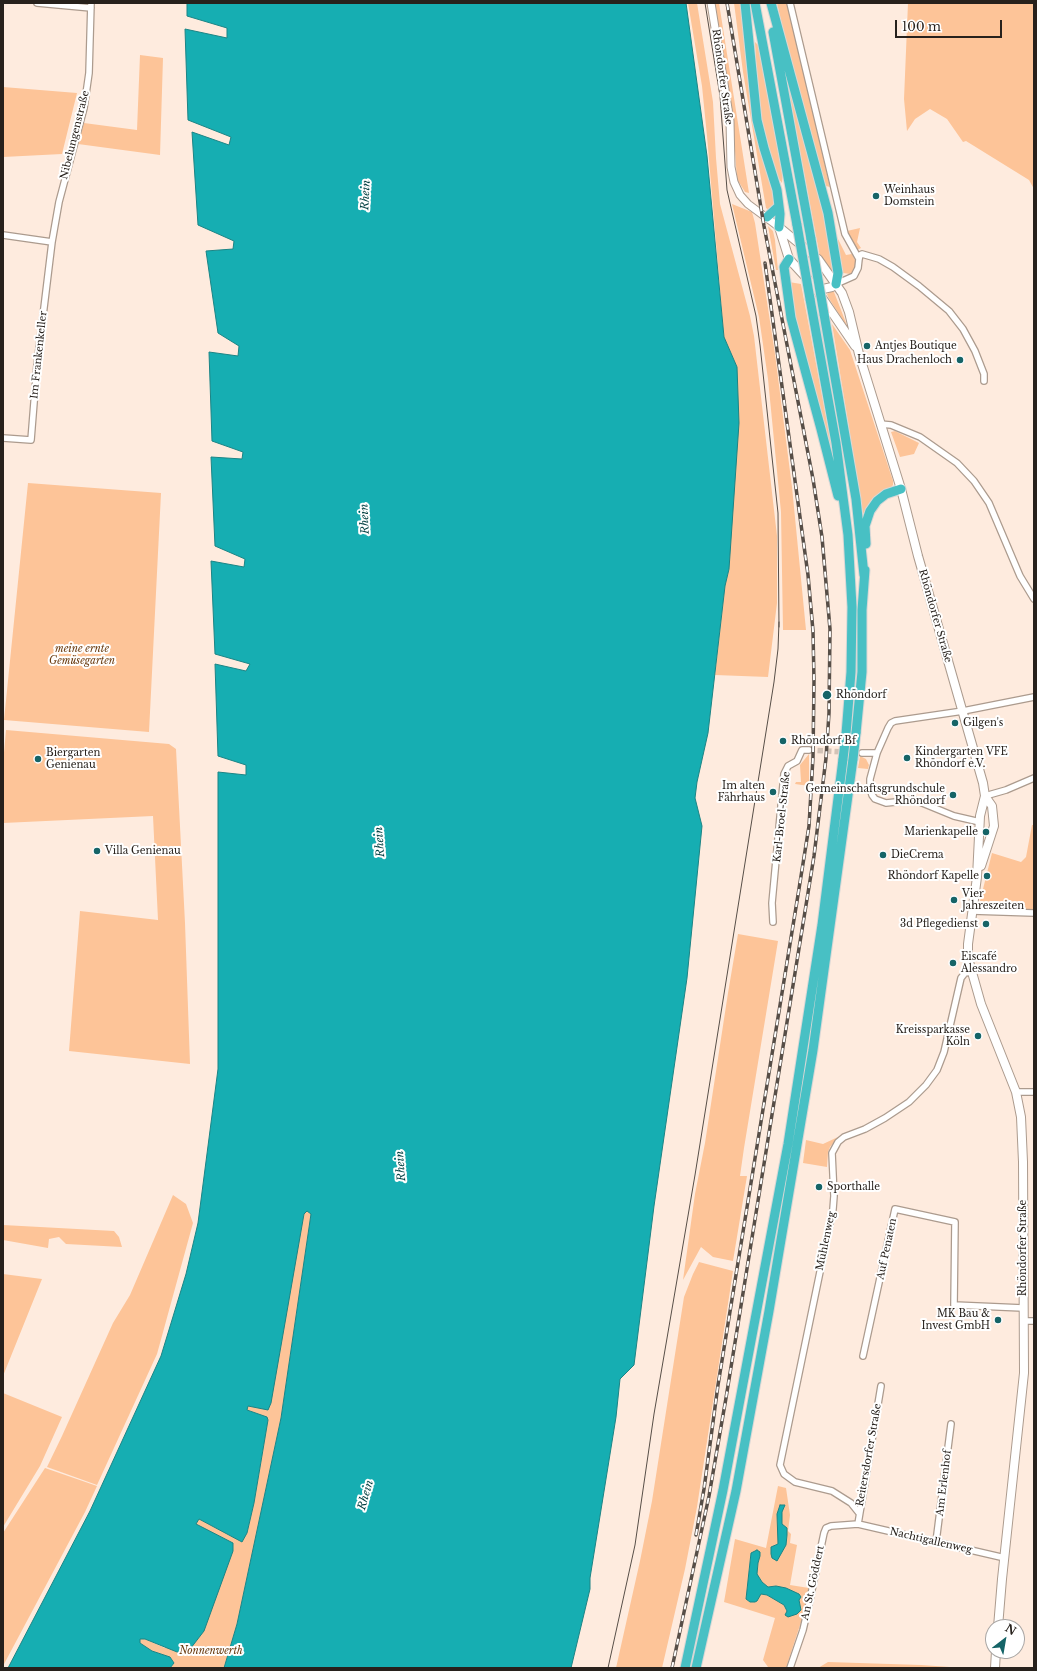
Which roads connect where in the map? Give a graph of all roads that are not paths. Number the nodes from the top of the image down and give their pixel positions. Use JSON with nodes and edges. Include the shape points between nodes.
{"nodes":[{"id":1,"x":37,"y":3,"type":"edge"},
{"id":2,"x":711,"y":3,"type":"edge"},
{"id":3,"x":745,"y":3,"type":"edge"},
{"id":4,"x":755,"y":3,"type":"edge"},
{"id":5,"x":768,"y":3,"type":"edge"},
{"id":6,"x":771,"y":3,"type":"edge"},
{"id":7,"x":790,"y":3,"type":"edge"},
{"id":8,"x":91,"y":5,"type":"edge"},
{"id":9,"x":779,"y":206,"type":"junction"},
{"id":10,"x":767,"y":217,"type":"junction"},
{"id":11,"x":779,"y":227,"type":"junction"},
{"id":12,"x":3,"y":235,"type":"edge"},
{"id":13,"x":52,"y":242,"type":"junction"},
{"id":14,"x":789,"y":259,"type":"junction"},
{"id":15,"x":818,"y":259,"type":"junction"},
{"id":16,"x":859,"y":259,"type":"junction"},
{"id":17,"x":836,"y":284,"type":"junction"},
{"id":18,"x":814,"y":286,"type":"junction"},
{"id":19,"x":859,"y":354,"type":"junction"},
{"id":20,"x":984,"y":381,"type":"dead end"},
{"id":21,"x":880,"y":424,"type":"junction"},
{"id":22,"x":3,"y":438,"type":"edge"},
{"id":23,"x":901,"y":489,"type":"junction"},
{"id":24,"x":848,"y":535,"type":"junction"},
{"id":25,"x":864,"y":575,"type":"junction"},
{"id":26,"x":1034,"y":600,"type":"edge"},
{"id":27,"x":1034,"y":697,"type":"edge"},
{"id":28,"x":963,"y":711,"type":"junction"},
{"id":29,"x":809,"y":750,"type":"dead end"},
{"id":30,"x":862,"y":753,"type":"tunnel mouth"},
{"id":31,"x":877,"y":753,"type":"junction"},
{"id":32,"x":1034,"y":778,"type":"edge"},
{"id":33,"x":985,"y":796,"type":"junction"},
{"id":34,"x":993,"y":815,"type":"junction"},
{"id":35,"x":980,"y":819,"type":"junction"},
{"id":36,"x":977,"y":877,"type":"junction"},
{"id":37,"x":972,"y":911,"type":"junction"},
{"id":38,"x":1034,"y":913,"type":"edge"},
{"id":39,"x":773,"y":922,"type":"dead end"},
{"id":40,"x":971,"y":972,"type":"junction"},
{"id":41,"x":1016,"y":1092,"type":"junction"},
{"id":42,"x":1034,"y":1092,"type":"edge"},
{"id":43,"x":1023,"y":1308,"type":"junction"},
{"id":44,"x":1023,"y":1321,"type":"junction"},
{"id":45,"x":1034,"y":1321,"type":"edge"},
{"id":46,"x":863,"y":1356,"type":"dead end"},
{"id":47,"x":881,"y":1386,"type":"dead end"},
{"id":48,"x":951,"y":1424,"type":"dead end"},
{"id":49,"x":859,"y":1514,"type":"junction"},
{"id":50,"x":858,"y":1524,"type":"junction"},
{"id":51,"x":936,"y":1542,"type":"junction"},
{"id":52,"x":1005,"y":1558,"type":"junction"},
{"id":53,"x":999,"y":1619,"type":"edge"},
{"id":54,"x":685,"y":1668,"type":"edge"},
{"id":55,"x":696,"y":1668,"type":"edge"},
{"id":56,"x":790,"y":1668,"type":"edge"}],
"edges":[{"from":1,"to":8,"type":"street"},
{"from":2,"to":10,"type":"street","name":"Rhöndorfer Straße","via":[[730,121],[734,182],[748,204]]},
{"from":3,"to":9,"type":"highway","via":[[757,120],[777,190]]},
{"from":4,"to":24,"type":"highway","bridge":true,"via":[[836,443]]},
{"from":5,"to":25,"type":"highway","bridge":true,"via":[[856,499]]},
{"from":6,"to":17,"type":"highway","via":[[828,212],[838,273]]},
{"from":7,"to":16,"type":"street","via":[[845,234]]},
{"from":8,"to":13,"type":"street","name":"Nibelungenstraße","via":[[89,73],[84,108],[59,202]]},
{"from":9,"to":10,"type":"highway"},
{"from":9,"to":11,"type":"highway"},
{"from":10,"to":11,"type":"street","name":"Rhöndorfer Straße"},
{"from":11,"to":14,"type":"main road","name":"Rhöndorfer Straße"},
{"from":11,"to":15,"type":"main road","name":"Rhöndorfer Straße"},
{"from":12,"to":13,"type":"street"},
{"from":13,"to":22,"type":"street","name":"Im Frankenkeller","via":[[31,440]]},
{"from":14,"to":15,"type":"main road","via":[[806,254]]},
{"from":14,"to":18,"type":"main road","name":"Rhöndorfer Straße"},
{"from":14,"to":24,"type":"highway","via":[[784,267],[791,318]]},
{"from":15,"to":17,"type":"main road","name":"Rhöndorfer Straße"},
{"from":16,"to":17,"type":"street","via":[[854,276]]},
{"from":16,"to":20,"type":"street","via":[[862,254],[880,259],[914,282],[949,311],[970,339],[984,374]]},
{"from":17,"to":18,"type":"main road","via":[[823,289]]},
{"from":17,"to":19,"type":"main road","name":"Rhöndorfer Straße","via":[[849,312]]},
{"from":18,"to":19,"type":"main road","name":"Rhöndorfer Straße"},
{"from":19,"to":21,"type":"main road","name":"Rhöndorfer Straße"},
{"from":21,"to":23,"type":"main road","name":"Rhöndorfer Straße"},
{"from":21,"to":26,"type":"street","via":[[891,425],[920,437],[956,463],[974,481],[989,503],[1020,576]]},
{"from":23,"to":25,"type":"highway","via":[[876,501],[870,511],[865,526],[867,557]]},
{"from":23,"to":28,"type":"main road","name":"Rhöndorfer Straße"},
{"from":24,"to":54,"type":"highway","bridge":true,"via":[[852,607],[851,672],[846,734],[821,933],[788,1144],[724,1483]]},
{"from":25,"to":55,"type":"highway","bridge":true,"via":[[862,672],[856,733],[813,1050],[736,1490]]},
{"from":27,"to":28,"type":"street"},
{"from":28,"to":31,"type":"street","via":[[894,721],[888,728]]},
{"from":28,"to":33,"type":"main road","name":"Rhöndorfer Straße"},
{"from":29,"to":39,"type":"street","name":"Karl-Broel-Straße","via":[[802,750],[797,761],[788,766],[784,774],[772,903]]},
{"from":30,"to":31,"type":"street"},
{"from":31,"to":35,"type":"street","via":[[870,788],[872,795],[879,802],[914,800],[954,816]]},
{"from":32,"to":33,"type":"street"},
{"from":33,"to":34,"type":"main road","name":"Rhöndorfer Straße","via":[[992,806]]},
{"from":33,"to":35,"type":"main road","name":"Rhöndorfer Straße"},
{"from":34,"to":35,"type":"main road","via":[[987,811]]},
{"from":34,"to":36,"type":"main road","name":"Rhöndorfer Straße","via":[[994,826]]},
{"from":35,"to":36,"type":"main road","name":"Rhöndorfer Straße"},
{"from":36,"to":37,"type":"main road","name":"Rhöndorfer Straße"},
{"from":37,"to":38,"type":"street"},
{"from":37,"to":40,"type":"main road","name":"Rhöndorfer Straße","via":[[968,944]]},
{"from":40,"to":41,"type":"main road","name":"Rhöndorfer Straße"},
{"from":40,"to":49,"type":"street","name":"Mühlenweg","via":[[960,978],[944,1052],[937,1070],[926,1085],[909,1102],[878,1122],[844,1137],[832,1153],[833,1209],[780,1465],[784,1474],[795,1482],[832,1491],[850,1503]]},
{"from":41,"to":42,"type":"street"},
{"from":41,"to":43,"type":"main road","name":"Rhöndorfer Straße","via":[[1021,1117],[1023,1162]]},
{"from":43,"to":44,"type":"main road","name":"Rhöndorfer Straße"},
{"from":43,"to":46,"type":"street","name":"Auf Penaten","via":[[954,1305],[955,1222],[895,1209]]},
{"from":44,"to":45,"type":"street"},
{"from":44,"to":52,"type":"main road","name":"Rhöndorfer Straße","via":[[1024,1373]]},
{"from":47,"to":49,"type":"street","name":"Reitersdorfer Straße"},
{"from":48,"to":51,"type":"street","name":"Am Erlenhof"},
{"from":49,"to":50,"type":"street","name":"Reitersdorfer Straße"},
{"from":50,"to":51,"type":"street","name":"Nachtigallenweg"},
{"from":50,"to":56,"type":"street","name":"An St. Göddert","via":[[826,1528],[810,1604]]},
{"from":51,"to":52,"type":"street","name":"Nachtigallenweg"},
{"from":52,"to":53,"type":"main road","name":"Rhöndorfer Straße"}]}
